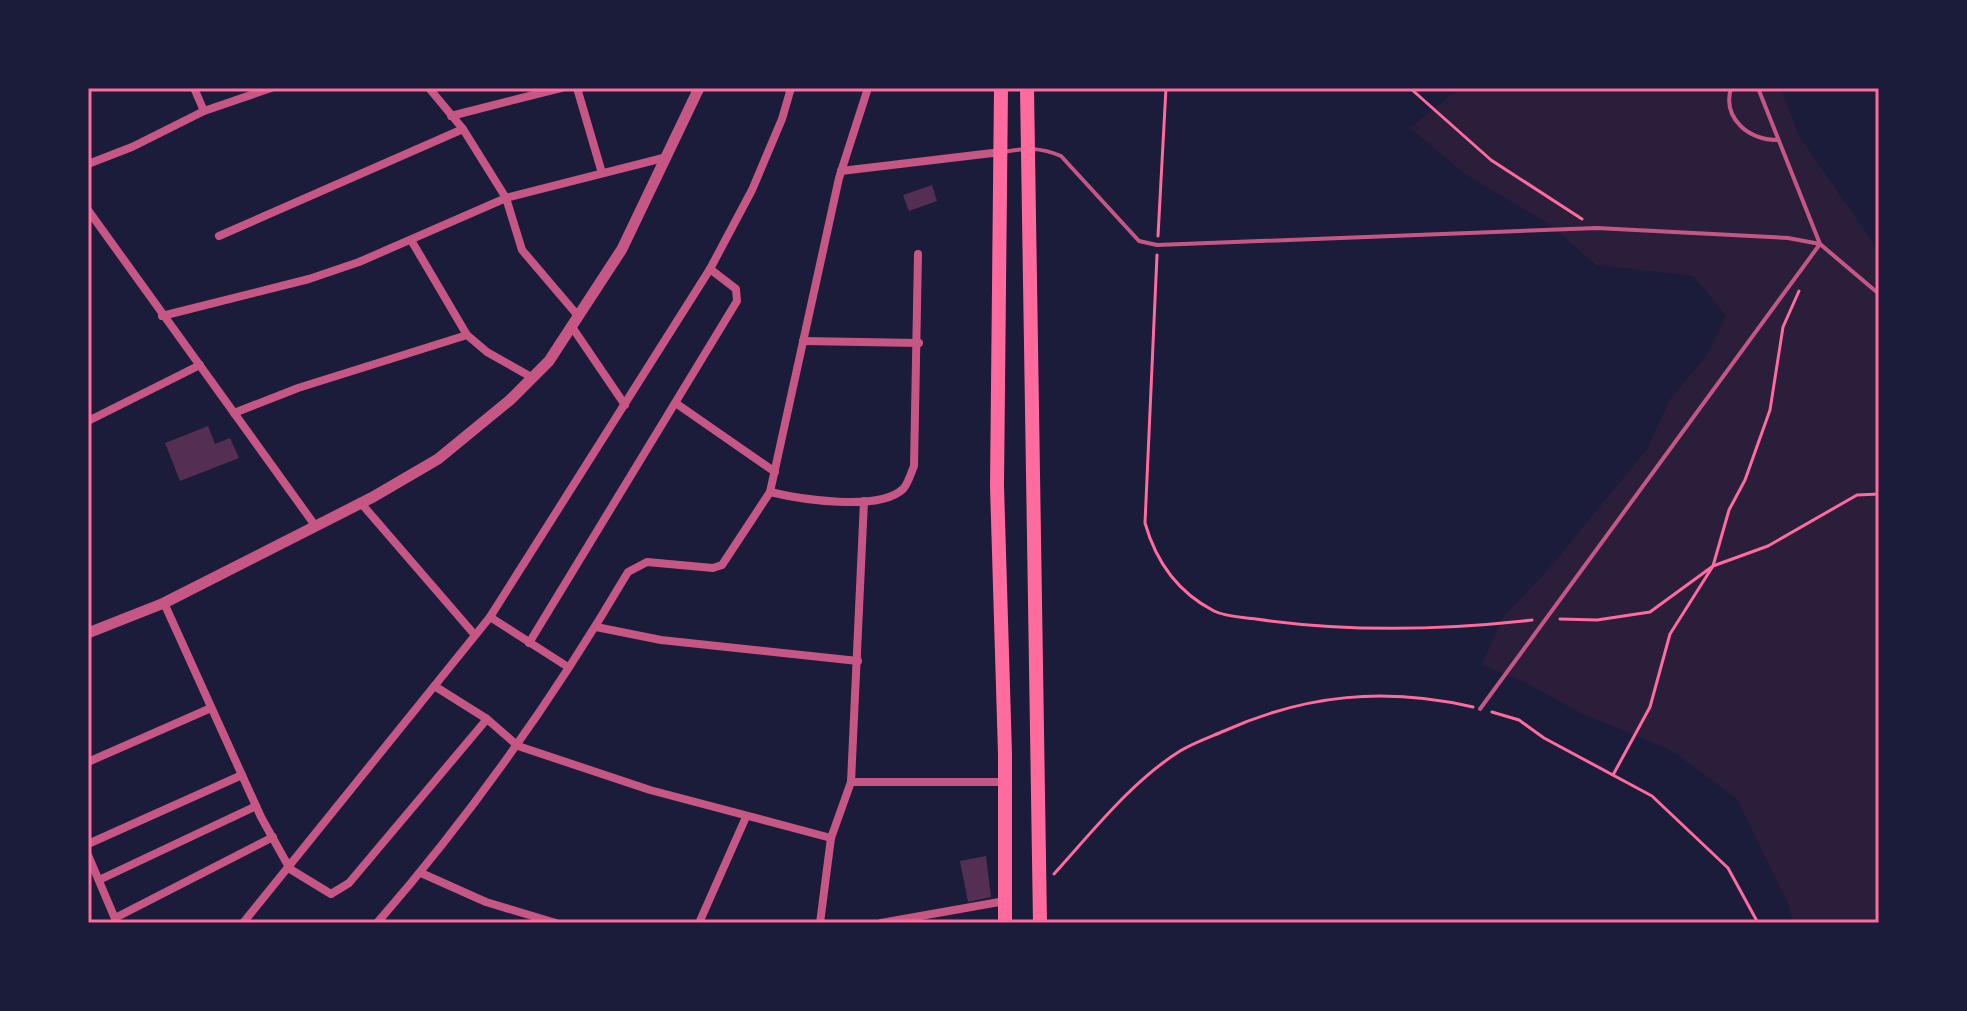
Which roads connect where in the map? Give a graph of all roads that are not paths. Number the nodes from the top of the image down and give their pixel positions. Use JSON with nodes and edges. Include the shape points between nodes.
{"nodes":[{"id":1,"x":194,"y":88,"type":"edge"},
{"id":2,"x":271,"y":88,"type":"edge"},
{"id":3,"x":429,"y":88,"type":"edge"},
{"id":4,"x":561,"y":88,"type":"edge"},
{"id":5,"x":577,"y":88,"type":"edge"},
{"id":6,"x":699,"y":88,"type":"edge"},
{"id":7,"x":791,"y":88,"type":"edge"},
{"id":8,"x":868,"y":88,"type":"edge"},
{"id":9,"x":1001,"y":88,"type":"edge"},
{"id":10,"x":1027,"y":88,"type":"edge"},
{"id":11,"x":1731,"y":88,"type":"edge"},
{"id":12,"x":1758,"y":88,"type":"edge"},
{"id":13,"x":204,"y":111,"type":"junction"},
{"id":14,"x":451,"y":116,"type":"junction"},
{"id":15,"x":463,"y":129,"type":"junction"},
{"id":16,"x":1778,"y":140,"type":"junction"},
{"id":17,"x":1028,"y":147,"type":"junction"},
{"id":18,"x":1001,"y":152,"type":"junction"},
{"id":19,"x":667,"y":157,"type":"junction"},
{"id":20,"x":88,"y":164,"type":"edge"},
{"id":21,"x":841,"y":171,"type":"junction"},
{"id":22,"x":602,"y":173,"type":"junction"},
{"id":23,"x":506,"y":198,"type":"junction"},
{"id":24,"x":88,"y":210,"type":"edge"},
{"id":25,"x":219,"y":236,"type":"dead end"},
{"id":26,"x":411,"y":240,"type":"junction"},
{"id":27,"x":1820,"y":244,"type":"junction"},
{"id":28,"x":918,"y":254,"type":"dead end"},
{"id":29,"x":710,"y":269,"type":"junction"},
{"id":30,"x":1879,"y":294,"type":"edge"},
{"id":31,"x":162,"y":316,"type":"junction"},
{"id":32,"x":576,"y":322,"type":"junction"},
{"id":33,"x":467,"y":335,"type":"junction"},
{"id":34,"x":803,"y":341,"type":"junction"},
{"id":35,"x":919,"y":343,"type":"junction"},
{"id":36,"x":200,"y":365,"type":"junction"},
{"id":37,"x":533,"y":378,"type":"junction"},
{"id":38,"x":677,"y":404,"type":"junction"},
{"id":39,"x":625,"y":405,"type":"junction"},
{"id":40,"x":234,"y":413,"type":"junction"},
{"id":41,"x":88,"y":421,"type":"edge"},
{"id":42,"x":775,"y":472,"type":"junction"},
{"id":43,"x":770,"y":492,"type":"junction"},
{"id":44,"x":864,"y":501,"type":"junction"},
{"id":45,"x":360,"y":502,"type":"junction"},
{"id":46,"x":314,"y":524,"type":"junction"},
{"id":47,"x":164,"y":603,"type":"junction"},
{"id":48,"x":490,"y":617,"type":"junction"},
{"id":49,"x":596,"y":627,"type":"junction"},
{"id":50,"x":88,"y":633,"type":"edge"},
{"id":51,"x":474,"y":634,"type":"junction"},
{"id":52,"x":529,"y":643,"type":"junction"},
{"id":53,"x":858,"y":661,"type":"junction"},
{"id":54,"x":568,"y":667,"type":"junction"},
{"id":55,"x":436,"y":687,"type":"junction"},
{"id":56,"x":211,"y":708,"type":"junction"},
{"id":57,"x":1480,"y":709,"type":"road end"},
{"id":58,"x":487,"y":719,"type":"junction"},
{"id":59,"x":518,"y":746,"type":"junction"},
{"id":60,"x":88,"y":762,"type":"edge"},
{"id":61,"x":242,"y":775,"type":"junction"},
{"id":62,"x":851,"y":782,"type":"junction"},
{"id":63,"x":1005,"y":782,"type":"junction"},
{"id":64,"x":256,"y":806,"type":"junction"},
{"id":65,"x":746,"y":817,"type":"junction"},
{"id":66,"x":273,"y":837,"type":"junction"},
{"id":67,"x":831,"y":838,"type":"junction"},
{"id":68,"x":88,"y":844,"type":"edge"},
{"id":69,"x":88,"y":855,"type":"edge"},
{"id":70,"x":290,"y":869,"type":"junction"},
{"id":71,"x":421,"y":873,"type":"junction"},
{"id":72,"x":99,"y":880,"type":"junction"},
{"id":73,"x":1005,"y":901,"type":"junction"},
{"id":74,"x":116,"y":920,"type":"edge"},
{"id":75,"x":243,"y":923,"type":"edge"},
{"id":76,"x":377,"y":923,"type":"edge"},
{"id":77,"x":556,"y":923,"type":"edge"},
{"id":78,"x":699,"y":923,"type":"edge"},
{"id":79,"x":820,"y":923,"type":"edge"},
{"id":80,"x":881,"y":923,"type":"edge"},
{"id":81,"x":1005,"y":923,"type":"edge"},
{"id":82,"x":1040,"y":923,"type":"edge"}],
"edges":[{"from":1,"to":13,"type":"street"},
{"from":2,"to":13,"type":"street"},
{"from":3,"to":14,"type":"street"},
{"from":4,"to":14,"type":"street"},
{"from":5,"to":22,"type":"street"},
{"from":6,"to":19,"type":"street"},
{"from":7,"to":29,"type":"street","via":[[752,190]]},
{"from":8,"to":21,"type":"street"},
{"from":9,"to":18,"type":"main road"},
{"from":10,"to":17,"type":"main road"},
{"from":11,"to":16,"type":"lane","via":[[1730,107],[1740,127],[1752,136]]},
{"from":12,"to":16,"type":"lane"},
{"from":13,"to":20,"type":"street"},
{"from":14,"to":15,"type":"street"},
{"from":15,"to":23,"type":"street"},
{"from":15,"to":25,"type":"street"},
{"from":16,"to":27,"type":"lane"},
{"from":17,"to":18,"type":"lane"},
{"from":17,"to":27,"type":"lane","via":[[1061,156],[1139,241],[1157,245],[1597,228]]},
{"from":17,"to":82,"type":"main road"},
{"from":18,"to":21,"type":"street"},
{"from":18,"to":63,"type":"main road","via":[[997,486]]},
{"from":19,"to":22,"type":"street"},
{"from":19,"to":32,"type":"street","via":[[622,249]]},
{"from":21,"to":34,"type":"street"},
{"from":22,"to":23,"type":"street"},
{"from":23,"to":26,"type":"street"},
{"from":23,"to":32,"type":"street","via":[[522,250]]},
{"from":24,"to":31,"type":"street"},
{"from":26,"to":31,"type":"street","via":[[309,279]]},
{"from":26,"to":33,"type":"street"},
{"from":27,"to":30,"type":"lane"},
{"from":27,"to":57,"type":"lane"},
{"from":28,"to":35,"type":"street"},
{"from":29,"to":38,"type":"street","via":[[736,289],[737,301]]},
{"from":29,"to":39,"type":"street"},
{"from":31,"to":36,"type":"street"},
{"from":32,"to":37,"type":"street"},
{"from":32,"to":39,"type":"street"},
{"from":33,"to":37,"type":"street"},
{"from":33,"to":40,"type":"street"},
{"from":34,"to":35,"type":"street"},
{"from":34,"to":42,"type":"street"},
{"from":35,"to":44,"type":"street","via":[[914,466],[903,490]]},
{"from":36,"to":40,"type":"street"},
{"from":36,"to":41,"type":"street"},
{"from":37,"to":45,"type":"street","via":[[438,459]]},
{"from":38,"to":42,"type":"street"},
{"from":38,"to":52,"type":"street"},
{"from":39,"to":48,"type":"street"},
{"from":40,"to":46,"type":"street"},
{"from":42,"to":43,"type":"street"},
{"from":43,"to":44,"type":"street","via":[[803,500]]},
{"from":43,"to":49,"type":"street","via":[[722,565],[636,565]]},
{"from":44,"to":53,"type":"street"},
{"from":45,"to":46,"type":"street"},
{"from":45,"to":51,"type":"street"},
{"from":46,"to":47,"type":"street"},
{"from":47,"to":50,"type":"street"},
{"from":47,"to":56,"type":"street"},
{"from":48,"to":51,"type":"street"},
{"from":48,"to":52,"type":"street"},
{"from":49,"to":53,"type":"street","via":[[692,645]]},
{"from":49,"to":54,"type":"street"},
{"from":51,"to":55,"type":"street"},
{"from":52,"to":54,"type":"street"},
{"from":53,"to":62,"type":"street"},
{"from":54,"to":59,"type":"street"},
{"from":55,"to":58,"type":"street"},
{"from":55,"to":70,"type":"street"},
{"from":56,"to":60,"type":"street"},
{"from":56,"to":61,"type":"street"},
{"from":58,"to":59,"type":"street"},
{"from":58,"to":70,"type":"street","via":[[341,890],[321,890]]},
{"from":59,"to":65,"type":"street"},
{"from":59,"to":71,"type":"street"},
{"from":61,"to":64,"type":"street"},
{"from":61,"to":68,"type":"street"},
{"from":62,"to":63,"type":"street"},
{"from":62,"to":67,"type":"street"},
{"from":63,"to":73,"type":"main road"},
{"from":64,"to":66,"type":"street"},
{"from":64,"to":72,"type":"street"},
{"from":65,"to":67,"type":"street"},
{"from":65,"to":78,"type":"street"},
{"from":66,"to":70,"type":"street"},
{"from":66,"to":74,"type":"street"},
{"from":67,"to":79,"type":"street"},
{"from":69,"to":72,"type":"street"},
{"from":70,"to":75,"type":"street"},
{"from":71,"to":76,"type":"street"},
{"from":71,"to":77,"type":"street","via":[[486,902]]},
{"from":72,"to":74,"type":"street"},
{"from":73,"to":80,"type":"street"},
{"from":73,"to":81,"type":"main road"}]}
